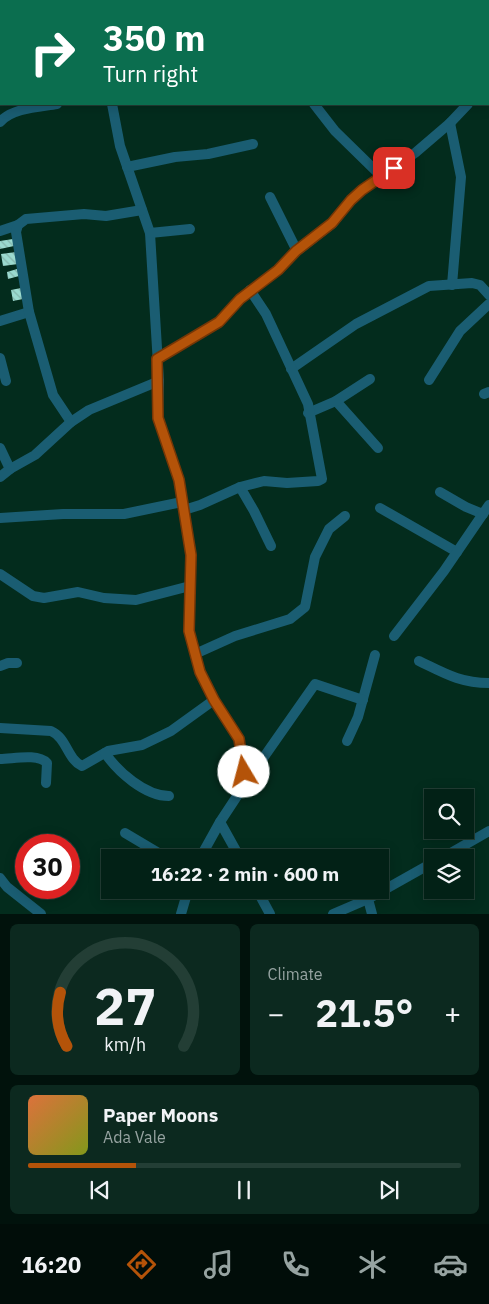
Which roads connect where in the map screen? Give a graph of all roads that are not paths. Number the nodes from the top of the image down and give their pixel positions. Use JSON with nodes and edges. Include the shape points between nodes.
{"nodes":[{"id":1,"x":51,"y":105,"type":"edge"},
{"id":2,"x":112,"y":105,"type":"edge"},
{"id":3,"x":315,"y":105,"type":"edge"},
{"id":4,"x":467,"y":105,"type":"edge"},
{"id":5,"x":0,"y":122,"type":"edge"},
{"id":6,"x":450,"y":123,"type":"junction"},
{"id":7,"x":253,"y":144,"type":"dead end"},
{"id":8,"x":127,"y":167,"type":"junction"},
{"id":9,"x":381,"y":176,"type":"junction"},
{"id":10,"x":270,"y":197,"type":"dead end"},
{"id":11,"x":142,"y":210,"type":"junction"},
{"id":12,"x":18,"y":225,"type":"junction"},
{"id":13,"x":190,"y":229,"type":"dead end"},
{"id":14,"x":0,"y":231,"type":"edge"},
{"id":15,"x":150,"y":233,"type":"junction"},
{"id":16,"x":296,"y":251,"type":"junction"},
{"id":17,"x":452,"y":285,"type":"junction"},
{"id":18,"x":250,"y":290,"type":"junction"},
{"id":19,"x":489,"y":295,"type":"edge"},
{"id":20,"x":489,"y":304,"type":"edge"},
{"id":21,"x":29,"y":312,"type":"junction"},
{"id":22,"x":0,"y":322,"type":"edge"},
{"id":23,"x":0,"y":358,"type":"edge"},
{"id":24,"x":157,"y":359,"type":"junction"},
{"id":25,"x":291,"y":370,"type":"junction"},
{"id":26,"x":370,"y":379,"type":"dead end"},
{"id":27,"x":428,"y":380,"type":"dead end"},
{"id":28,"x":6,"y":381,"type":"dead end"},
{"id":29,"x":159,"y":381,"type":"junction"},
{"id":30,"x":336,"y":401,"type":"junction"},
{"id":31,"x":308,"y":414,"type":"junction"},
{"id":32,"x":71,"y":422,"type":"junction"},
{"id":33,"x":0,"y":448,"type":"edge"},
{"id":34,"x":378,"y":448,"type":"dead end"},
{"id":35,"x":10,"y":469,"type":"junction"},
{"id":36,"x":0,"y":477,"type":"edge"},
{"id":37,"x":240,"y":488,"type":"junction"},
{"id":38,"x":440,"y":492,"type":"dead end"},
{"id":39,"x":489,"y":505,"type":"edge"},
{"id":40,"x":183,"y":506,"type":"junction"},
{"id":41,"x":380,"y":508,"type":"dead end"},
{"id":42,"x":482,"y":514,"type":"junction"},
{"id":43,"x":346,"y":516,"type":"dead end"},
{"id":44,"x":0,"y":518,"type":"edge"},
{"id":45,"x":271,"y":546,"type":"dead end"},
{"id":46,"x":457,"y":552,"type":"junction"},
{"id":47,"x":0,"y":574,"type":"edge"},
{"id":48,"x":190,"y":586,"type":"junction"},
{"id":49,"x":394,"y":636,"type":"dead end"},
{"id":50,"x":195,"y":654,"type":"junction"},
{"id":51,"x":375,"y":655,"type":"dead end"},
{"id":52,"x":419,"y":661,"type":"dead end"},
{"id":53,"x":17,"y":663,"type":"dead end"},
{"id":54,"x":0,"y":666,"type":"edge"},
{"id":55,"x":489,"y":683,"type":"edge"},
{"id":56,"x":214,"y":700,"type":"junction"},
{"id":57,"x":363,"y":700,"type":"junction"},
{"id":58,"x":0,"y":728,"type":"edge"},
{"id":59,"x":347,"y":741,"type":"dead end"},
{"id":60,"x":105,"y":753,"type":"junction"},
{"id":61,"x":0,"y":759,"type":"edge"},
{"id":62,"x":46,"y":782,"type":"dead end"},
{"id":63,"x":245,"y":784,"type":"junction"},
{"id":64,"x":169,"y":796,"type":"dead end"},
{"id":65,"x":220,"y":822,"type":"junction"},
{"id":66,"x":489,"y":831,"type":"edge"},
{"id":67,"x":125,"y":833,"type":"dead end"},
{"id":68,"x":151,"y":849,"type":"edge"},
{"id":69,"x":205,"y":849,"type":"edge"},
{"id":70,"x":235,"y":849,"type":"edge"},
{"id":71,"x":458,"y":849,"type":"edge"},
{"id":72,"x":424,"y":868,"type":"edge"},
{"id":73,"x":0,"y":878,"type":"edge"},
{"id":74,"x":389,"y":887,"type":"edge"},
{"id":75,"x":3,"y":890,"type":"edge"},
{"id":76,"x":186,"y":899,"type":"edge"},
{"id":77,"x":262,"y":899,"type":"edge"},
{"id":78,"x":368,"y":899,"type":"joint"},
{"id":79,"x":41,"y":914,"type":"edge"},
{"id":80,"x":182,"y":914,"type":"edge"},
{"id":81,"x":270,"y":914,"type":"edge"},
{"id":82,"x":332,"y":914,"type":"edge"},
{"id":83,"x":372,"y":914,"type":"edge"}],
"edges":[{"from":1,"to":5,"type":"street","via":[[11,113]]},
{"from":2,"to":8,"type":"street"},
{"from":3,"to":9,"type":"street","via":[[335,131]]},
{"from":4,"to":6,"type":"street"},
{"from":6,"to":9,"type":"street"},
{"from":6,"to":17,"type":"street","via":[[461,177]]},
{"from":7,"to":8,"type":"street"},
{"from":8,"to":11,"type":"street"},
{"from":9,"to":16,"type":"street","via":[[351,200],[332,223]]},
{"from":10,"to":16,"type":"street"},
{"from":11,"to":12,"type":"street","via":[[106,216],[84,214],[26,218]]},
{"from":11,"to":15,"type":"street"},
{"from":12,"to":14,"type":"street"},
{"from":12,"to":21,"type":"street","via":[[16,232]]},
{"from":13,"to":15,"type":"street"},
{"from":15,"to":24,"type":"street"},
{"from":16,"to":18,"type":"street","via":[[278,270]]},
{"from":17,"to":19,"type":"street","via":[[480,285]]},
{"from":17,"to":25,"type":"street","via":[[429,286],[410,295],[356,324]]},
{"from":18,"to":24,"type":"street","via":[[219,322]]},
{"from":18,"to":25,"type":"street","via":[[266,314]]},
{"from":20,"to":27,"type":"street","via":[[460,331]]},
{"from":21,"to":22,"type":"street"},
{"from":21,"to":32,"type":"street","via":[[53,395]]},
{"from":23,"to":28,"type":"street"},
{"from":24,"to":29,"type":"street"},
{"from":25,"to":31,"type":"street","via":[[308,404]]},
{"from":26,"to":30,"type":"street"},
{"from":29,"to":32,"type":"street","via":[[89,410]]},
{"from":29,"to":40,"type":"street","via":[[158,418],[179,480]]},
{"from":30,"to":31,"type":"street"},
{"from":30,"to":34,"type":"street"},
{"from":31,"to":37,"type":"street","via":[[322,479],[287,483],[264,481]]},
{"from":32,"to":35,"type":"street","via":[[35,455]]},
{"from":33,"to":35,"type":"street"},
{"from":35,"to":36,"type":"street"},
{"from":37,"to":40,"type":"street","via":[[200,505]]},
{"from":37,"to":45,"type":"street"},
{"from":38,"to":42,"type":"street"},
{"from":39,"to":42,"type":"street"},
{"from":40,"to":44,"type":"street","via":[[124,514]]},
{"from":40,"to":48,"type":"street","via":[[191,555]]},
{"from":41,"to":46,"type":"street"},
{"from":42,"to":46,"type":"street"},
{"from":43,"to":50,"type":"street","via":[[329,529],[315,557],[305,607],[290,619],[235,636]]},
{"from":46,"to":49,"type":"street"},
{"from":47,"to":48,"type":"street","via":[[32,596],[44,598],[78,592],[136,600]]},
{"from":48,"to":50,"type":"street","via":[[189,631]]},
{"from":50,"to":56,"type":"street"},
{"from":51,"to":57,"type":"street"},
{"from":52,"to":55,"type":"street","via":[[460,680]]},
{"from":53,"to":54,"type":"street"},
{"from":56,"to":60,"type":"street","via":[[171,731],[142,745]]},
{"from":56,"to":63,"type":"street","via":[[239,739]]},
{"from":57,"to":59,"type":"street"},
{"from":57,"to":63,"type":"street","via":[[315,684]]},
{"from":58,"to":60,"type":"street","via":[[51,731],[61,738],[75,763],[82,766]]},
{"from":60,"to":64,"type":"street","via":[[124,776],[152,792]]},
{"from":61,"to":62,"type":"street","via":[[44,760],[47,763]]},
{"from":63,"to":65,"type":"street"},
{"from":65,"to":69,"type":"street"},
{"from":65,"to":70,"type":"street"},
{"from":66,"to":71,"type":"street"},
{"from":67,"to":68,"type":"street"},
{"from":72,"to":74,"type":"street"},
{"from":73,"to":75,"type":"street"},
{"from":75,"to":79,"type":"street"},
{"from":76,"to":80,"type":"street"},
{"from":77,"to":81,"type":"street"},
{"from":78,"to":82,"type":"street"},
{"from":78,"to":83,"type":"street"}]}
